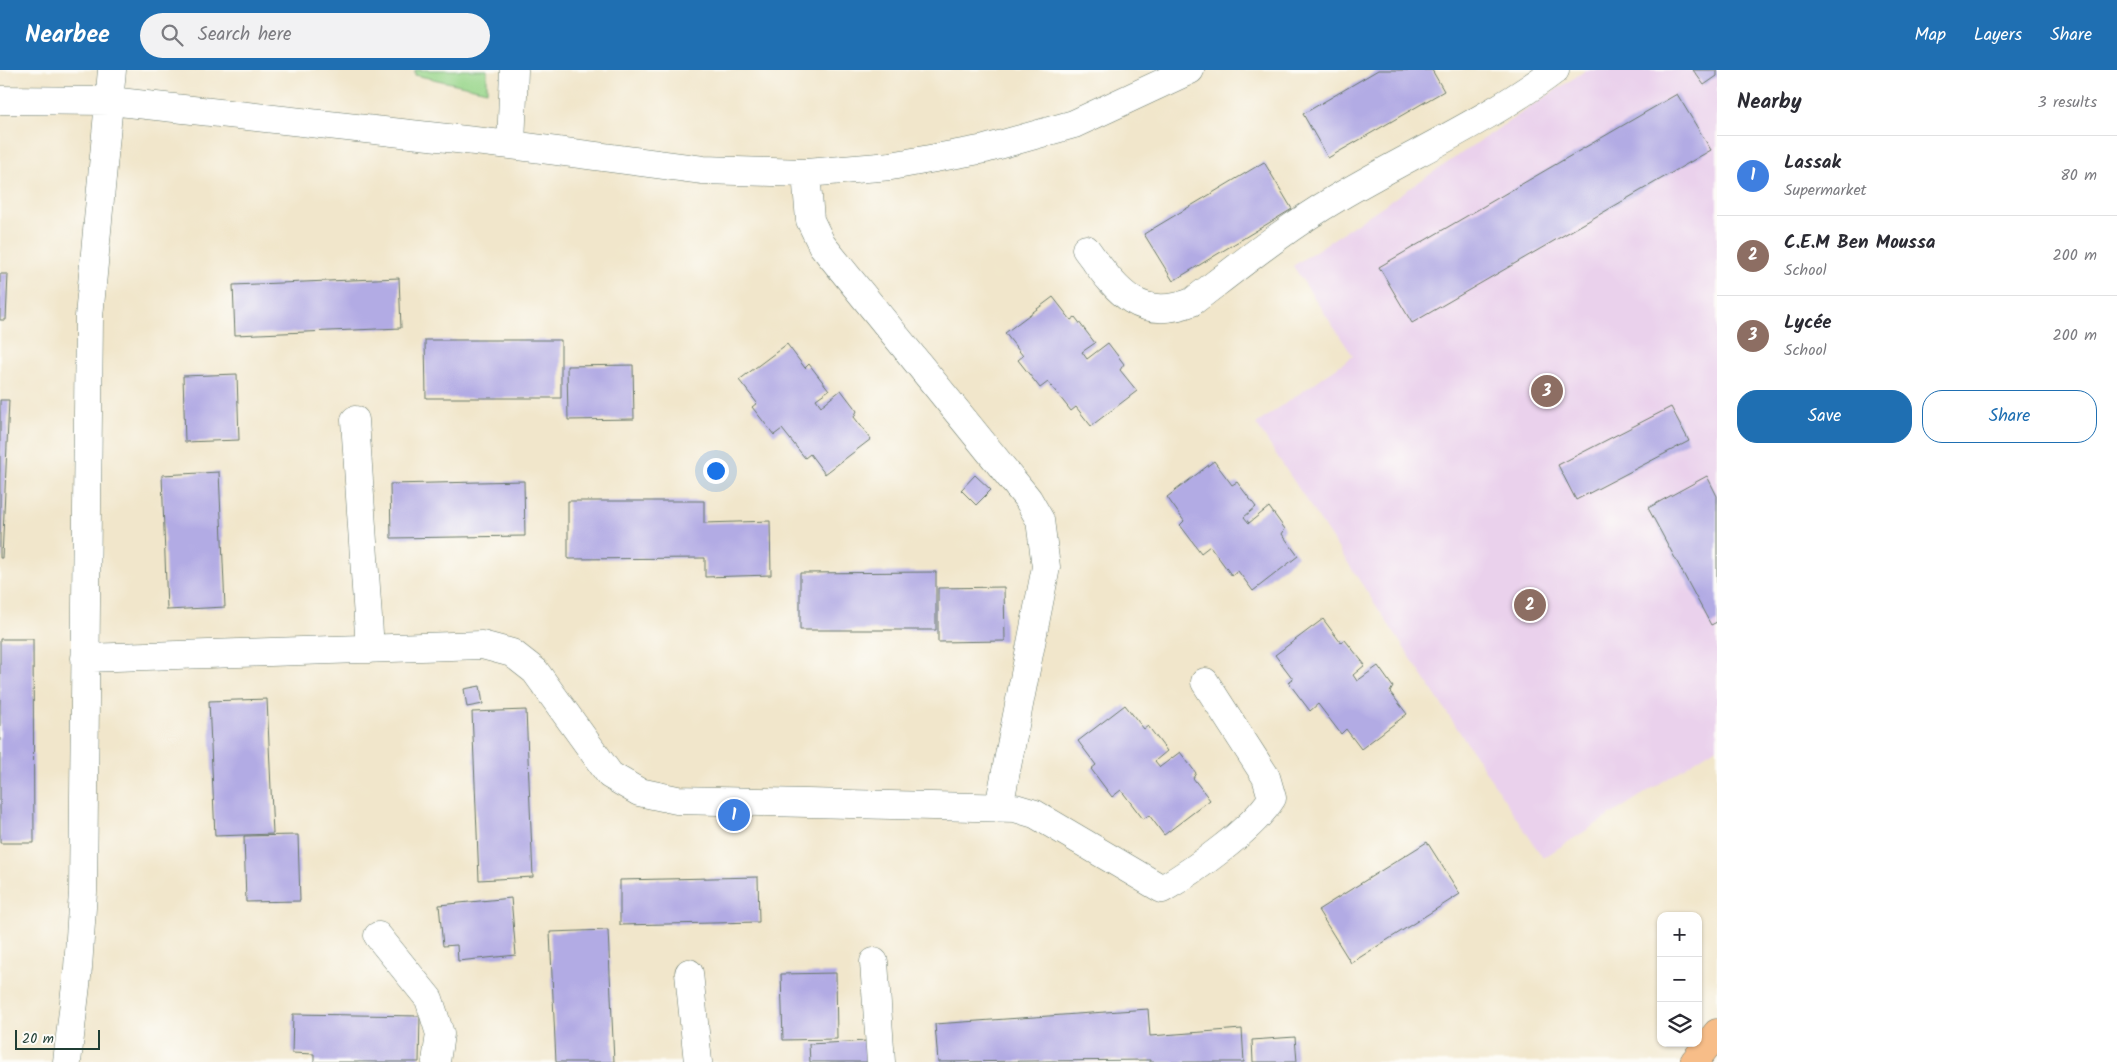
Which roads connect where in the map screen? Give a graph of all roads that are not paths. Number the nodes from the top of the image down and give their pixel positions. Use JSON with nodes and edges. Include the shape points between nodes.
{"nodes":[{"id":1,"x":112,"y":70,"type":"edge"},
{"id":2,"x":514,"y":70,"type":"edge"},
{"id":3,"x":1555,"y":70,"type":"edge"},
{"id":4,"x":1182,"y":72,"type":"edge"},
{"id":5,"x":0,"y":100,"type":"edge"},
{"id":6,"x":110,"y":101,"type":"junction"},
{"id":7,"x":511,"y":145,"type":"junction"},
{"id":8,"x":806,"y":173,"type":"junction"},
{"id":9,"x":1086,"y":249,"type":"dead end"},
{"id":10,"x":355,"y":420,"type":"dead end"},
{"id":11,"x":370,"y":649,"type":"junction"},
{"id":12,"x":85,"y":658,"type":"junction"},
{"id":13,"x":1205,"y":682,"type":"dead end"},
{"id":14,"x":998,"y":807,"type":"junction"},
{"id":15,"x":378,"y":936,"type":"dead end"},
{"id":16,"x":874,"y":962,"type":"dead end"},
{"id":17,"x":690,"y":973,"type":"dead end"},
{"id":18,"x":1717,"y":1033,"type":"edge"},
{"id":19,"x":67,"y":1062,"type":"edge"},
{"id":20,"x":436,"y":1062,"type":"edge"},
{"id":21,"x":698,"y":1062,"type":"edge"},
{"id":22,"x":881,"y":1062,"type":"edge"},
{"id":23,"x":1694,"y":1062,"type":"edge"}],
"edges":[{"from":1,"to":6,"type":"street"},
{"from":2,"to":7,"type":"street"},
{"from":3,"to":9,"type":"street","via":[[1507,103],[1334,199],[1192,302],[1177,308],[1160,309],[1129,299],[1116,288]]},
{"from":4,"to":8,"type":"street","via":[[1074,124],[985,149],[892,166]]},
{"from":5,"to":6,"type":"street"},
{"from":6,"to":7,"type":"street"},
{"from":6,"to":12,"type":"street","via":[[89,317]]},
{"from":7,"to":8,"type":"street","via":[[703,170]]},
{"from":8,"to":14,"type":"street","via":[[810,220],[822,245],[1028,499],[1040,520],[1046,567]]},
{"from":10,"to":11,"type":"street"},
{"from":11,"to":12,"type":"street"},
{"from":11,"to":14,"type":"street","via":[[482,645],[512,653],[535,671],[610,775],[639,792],[677,800]]},
{"from":12,"to":19,"type":"street","via":[[83,892]]},
{"from":13,"to":14,"type":"street","via":[[1266,777],[1272,798],[1263,814],[1186,876],[1162,890],[1035,814]]},
{"from":15,"to":20,"type":"street","via":[[429,999],[440,1034]]},
{"from":16,"to":22,"type":"street"},
{"from":17,"to":21,"type":"street"},
{"from":18,"to":23,"type":"highway"}]}
